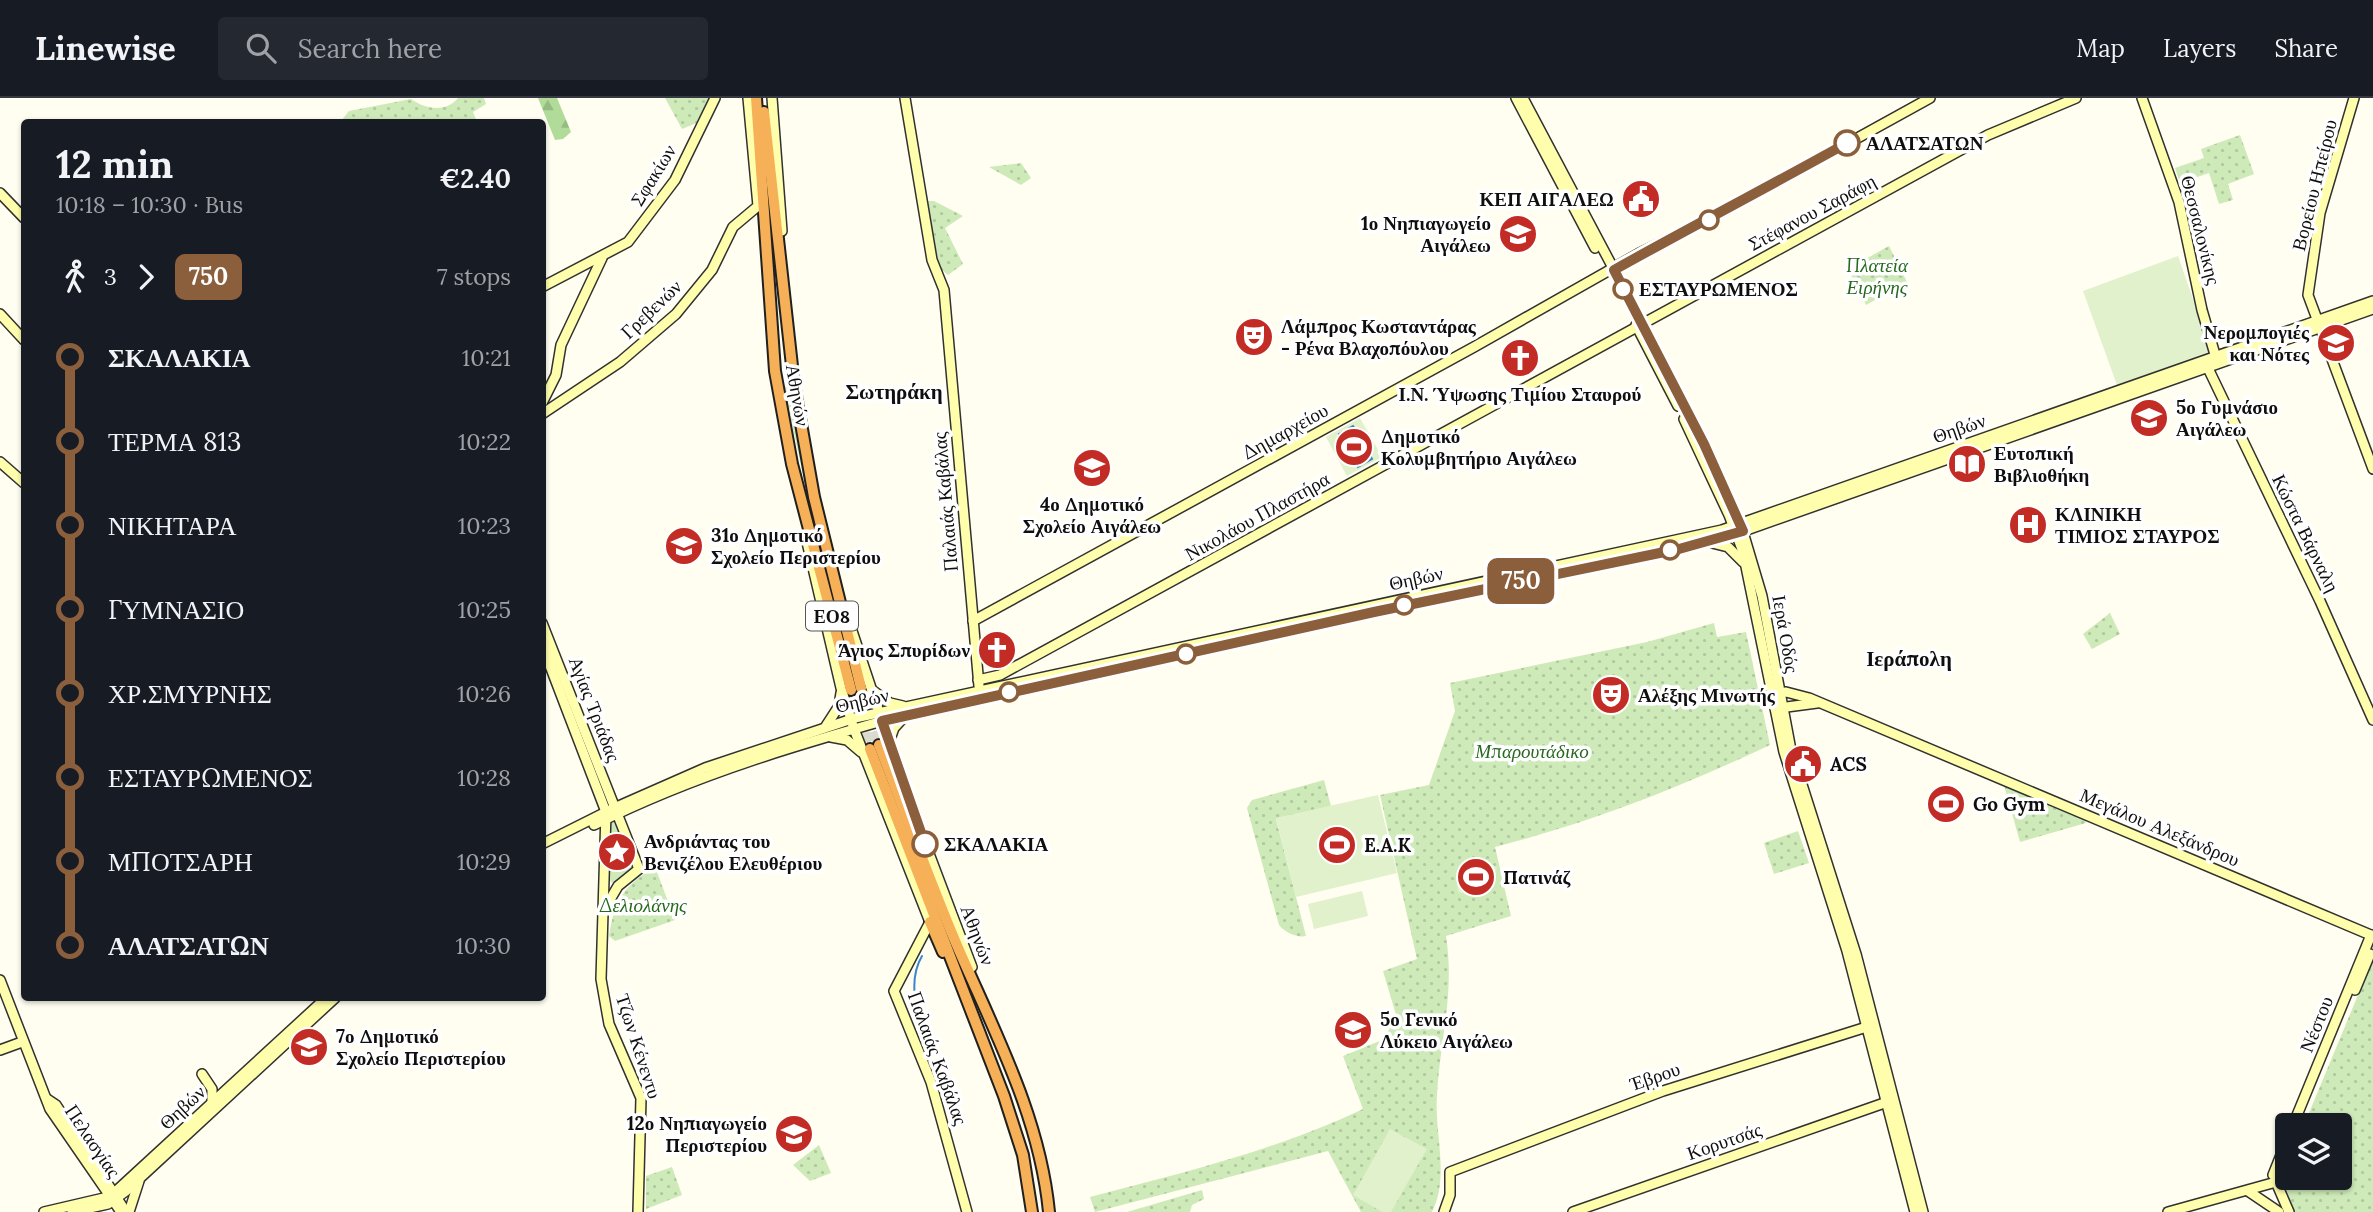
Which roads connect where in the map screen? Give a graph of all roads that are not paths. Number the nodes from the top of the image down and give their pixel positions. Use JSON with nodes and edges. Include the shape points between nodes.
{"nodes":[{"id":1,"x":715,"y":98,"type":"edge"},
{"id":2,"x":748,"y":98,"type":"edge"},
{"id":3,"x":756,"y":98,"type":"edge"},
{"id":4,"x":763,"y":98,"type":"edge"},
{"id":5,"x":772,"y":98,"type":"edge"},
{"id":6,"x":905,"y":98,"type":"edge"},
{"id":7,"x":1516,"y":98,"type":"edge"},
{"id":8,"x":1523,"y":98,"type":"edge"},
{"id":9,"x":1930,"y":98,"type":"edge"},
{"id":10,"x":2076,"y":98,"type":"edge"},
{"id":11,"x":2142,"y":98,"type":"edge"},
{"id":12,"x":2354,"y":98,"type":"edge"},
{"id":13,"x":761,"y":113,"type":"junction"},
{"id":14,"x":0,"y":193,"type":"edge"},
{"id":15,"x":758,"y":206,"type":"junction"},
{"id":16,"x":21,"y":215,"type":"edge"},
{"id":17,"x":783,"y":240,"type":"joint"},
{"id":18,"x":766,"y":257,"type":"junction"},
{"id":19,"x":603,"y":258,"type":"junction"},
{"id":20,"x":782,"y":261,"type":"junction"},
{"id":21,"x":1611,"y":272,"type":"junction"},
{"id":22,"x":546,"y":285,"type":"edge"},
{"id":23,"x":2373,"y":301,"type":"edge"},
{"id":24,"x":2373,"y":309,"type":"edge"},
{"id":25,"x":0,"y":314,"type":"edge"},
{"id":26,"x":2318,"y":324,"type":"junction"},
{"id":27,"x":1639,"y":326,"type":"junction"},
{"id":28,"x":21,"y":337,"type":"edge"},
{"id":29,"x":2216,"y":358,"type":"junction"},
{"id":30,"x":2207,"y":366,"type":"junction"},
{"id":31,"x":546,"y":395,"type":"edge"},
{"id":32,"x":546,"y":411,"type":"edge"},
{"id":33,"x":809,"y":458,"type":"junction"},
{"id":34,"x":0,"y":463,"type":"edge"},
{"id":35,"x":792,"y":464,"type":"junction"},
{"id":36,"x":2373,"y":469,"type":"edge"},
{"id":37,"x":21,"y":480,"type":"edge"},
{"id":38,"x":793,"y":481,"type":"joint"},
{"id":39,"x":819,"y":497,"type":"joint"},
{"id":40,"x":1738,"y":529,"type":"junction"},
{"id":41,"x":1700,"y":544,"type":"junction"},
{"id":42,"x":1745,"y":565,"type":"junction"},
{"id":43,"x":973,"y":621,"type":"junction"},
{"id":44,"x":546,"y":634,"type":"edge"},
{"id":45,"x":546,"y":655,"type":"edge"},
{"id":46,"x":1036,"y":656,"type":"junction"},
{"id":47,"x":1022,"y":681,"type":"junction"},
{"id":48,"x":856,"y":688,"type":"junction"},
{"id":49,"x":979,"y":689,"type":"junction"},
{"id":50,"x":1775,"y":694,"type":"junction"},
{"id":51,"x":1817,"y":703,"type":"junction"},
{"id":52,"x":1778,"y":708,"type":"junction"},
{"id":53,"x":907,"y":711,"type":"junction"},
{"id":54,"x":2373,"y":720,"type":"edge"},
{"id":55,"x":866,"y":721,"type":"junction"},
{"id":56,"x":826,"y":726,"type":"junction"},
{"id":57,"x":822,"y":737,"type":"junction"},
{"id":58,"x":876,"y":749,"type":"junction"},
{"id":59,"x":609,"y":812,"type":"junction"},
{"id":60,"x":546,"y":842,"type":"edge"},
{"id":61,"x":546,"y":848,"type":"edge"},
{"id":62,"x":603,"y":915,"type":"junction"},
{"id":63,"x":930,"y":922,"type":"junction"},
{"id":64,"x":2372,"y":936,"type":"edge"},
{"id":65,"x":2373,"y":946,"type":"edge"},
{"id":66,"x":0,"y":980,"type":"edge"},
{"id":67,"x":979,"y":985,"type":"joint"},
{"id":68,"x":323,"y":1001,"type":"edge"},
{"id":69,"x":332,"y":1001,"type":"edge"},
{"id":70,"x":968,"y":1005,"type":"junction"},
{"id":71,"x":987,"y":1009,"type":"junction"},
{"id":72,"x":1871,"y":1025,"type":"junction"},
{"id":73,"x":22,"y":1042,"type":"junction"},
{"id":74,"x":0,"y":1050,"type":"edge"},
{"id":75,"x":202,"y":1074,"type":"dead end"},
{"id":76,"x":1891,"y":1101,"type":"junction"},
{"id":77,"x":212,"y":1103,"type":"junction"},
{"id":78,"x":2299,"y":1113,"type":"edge"},
{"id":79,"x":2304,"y":1113,"type":"edge"},
{"id":80,"x":2275,"y":1176,"type":"edge"},
{"id":81,"x":140,"y":1179,"type":"junction"},
{"id":82,"x":2274,"y":1179,"type":"junction"},
{"id":83,"x":2248,"y":1191,"type":"junction"},
{"id":84,"x":113,"y":1197,"type":"junction"},
{"id":85,"x":44,"y":1212,"type":"edge"},
{"id":86,"x":72,"y":1212,"type":"edge"},
{"id":87,"x":125,"y":1212,"type":"edge"},
{"id":88,"x":638,"y":1212,"type":"edge"},
{"id":89,"x":967,"y":1212,"type":"edge"},
{"id":90,"x":1032,"y":1212,"type":"edge"},
{"id":91,"x":1049,"y":1212,"type":"edge"},
{"id":92,"x":1444,"y":1212,"type":"edge"},
{"id":93,"x":1573,"y":1212,"type":"edge"},
{"id":94,"x":1915,"y":1212,"type":"edge"},
{"id":95,"x":1923,"y":1212,"type":"edge"},
{"id":96,"x":2168,"y":1212,"type":"edge"},
{"id":97,"x":2278,"y":1212,"type":"edge"},
{"id":98,"x":2289,"y":1212,"type":"edge"}],
"edges":[{"from":1,"to":19,"type":"street","name":"Σφακίων","via":[[667,192],[628,242]]},
{"from":2,"to":15,"type":"street"},
{"from":3,"to":13,"type":"highway","name":"Αθηνών","number":"ΕΟ8"},
{"from":4,"to":13,"type":"highway","name":"Αθηνών","number":"ΕΟ8"},
{"from":5,"to":17,"type":"street"},
{"from":6,"to":43,"type":"street","name":"Παλαιάς Καβάλας","via":[[932,260],[944,290]]},
{"from":7,"to":21,"type":"street","name":"Ιερά Οδός"},
{"from":8,"to":21,"type":"street","name":"Ιερά Οδός"},
{"from":9,"to":21,"type":"street","name":"Δημαρχείου"},
{"from":10,"to":27,"type":"street","name":"Στέφανου Σαράφη","via":[[2004,127]]},
{"from":11,"to":29,"type":"street","name":"Θεσσαλονίκης","via":[[2179,202]]},
{"from":12,"to":26,"type":"street","name":"Βορείου Ηπείρου","via":[[2314,244],[2308,295]]},
{"from":13,"to":18,"type":"highway","name":"Αθηνών","number":"ΕΟ8"},
{"from":13,"to":20,"type":"highway","name":"Αθηνών","number":"ΕΟ8"},
{"from":14,"to":16,"type":"street"},
{"from":15,"to":18,"type":"highway"},
{"from":15,"to":32,"type":"street","name":"Γρεβενών","via":[[733,227],[712,270],[676,314],[620,362]]},
{"from":17,"to":20,"type":"highway"},
{"from":18,"to":35,"type":"highway","name":"Αθηνών","number":"ΕΟ8","via":[[775,371]]},
{"from":19,"to":22,"type":"street"},
{"from":19,"to":31,"type":"street","name":"Σφακίων","via":[[561,345],[556,375]]},
{"from":20,"to":33,"type":"highway","name":"Αθηνών","number":"ΕΟ8","via":[[792,368]]},
{"from":21,"to":27,"type":"street","name":"Ιερά Οδός"},
{"from":21,"to":43,"type":"street","name":"Δημαρχείου"},
{"from":23,"to":26,"type":"street","name":"Θηβών"},
{"from":24,"to":26,"type":"street","name":"Θηβών"},
{"from":25,"to":28,"type":"street"},
{"from":26,"to":29,"type":"street","name":"Θηβών"},
{"from":26,"to":30,"type":"street","name":"Θηβών"},
{"from":26,"to":36,"type":"street","name":"Βορείου Ηπείρου"},
{"from":27,"to":40,"type":"street","name":"Ιερά Οδός","via":[[1704,444]]},
{"from":27,"to":46,"type":"street","name":"Νικολάου Πλαστήρα"},
{"from":29,"to":30,"type":"street"},
{"from":30,"to":40,"type":"street","name":"Θηβών"},
{"from":30,"to":54,"type":"street","name":"Κώστα Βάρναλη"},
{"from":33,"to":39,"type":"highway"},
{"from":33,"to":48,"type":"highway","name":"Αθηνών","number":"ΕΟ8"},
{"from":34,"to":37,"type":"street"},
{"from":35,"to":38,"type":"highway"},
{"from":35,"to":48,"type":"highway","name":"Αθηνών","number":"ΕΟ8"},
{"from":38,"to":48,"type":"street","name":"Αθηνών"},
{"from":39,"to":48,"type":"street","name":"Αθηνών"},
{"from":40,"to":41,"type":"street","name":"Θηβών"},
{"from":40,"to":42,"type":"street","name":"Ιερά Οδός"},
{"from":40,"to":47,"type":"street","name":"Θηβών"},
{"from":40,"to":50,"type":"street","name":"Ιερά Οδός","via":[[1762,596]]},
{"from":41,"to":42,"type":"street","via":[[1727,547]]},
{"from":41,"to":49,"type":"street","name":"Θηβών"},
{"from":42,"to":50,"type":"street","name":"Ιερά Οδός"},
{"from":43,"to":49,"type":"street","name":"Παλαιάς Καβάλας"},
{"from":44,"to":59,"type":"street","name":"Αγίας Τριάδας"},
{"from":45,"to":59,"type":"street","name":"Αγίας Τριάδας"},
{"from":46,"to":47,"type":"street"},
{"from":46,"to":49,"type":"street","name":"Νικολάου Πλαστήρα"},
{"from":47,"to":49,"type":"street","name":"Θηβών"},
{"from":48,"to":53,"type":"street"},
{"from":48,"to":55,"type":"street","name":"Αθηνών"},
{"from":48,"to":55,"type":"street","name":"Αθηνών"},
{"from":48,"to":55,"type":"street"},
{"from":48,"to":56,"type":"street"},
{"from":49,"to":53,"type":"street","name":"Θηβών"},
{"from":50,"to":51,"type":"street","name":"Μεγάλου Αλεξάνδρου"},
{"from":50,"to":52,"type":"street","name":"Ιερά Οδός"},
{"from":51,"to":52,"type":"street","name":"Μεγάλου Αλεξάνδρου"},
{"from":51,"to":64,"type":"street","name":"Μεγάλου Αλεξάνδρου"},
{"from":52,"to":72,"type":"street","name":"Ιερά Οδός"},
{"from":53,"to":55,"type":"street","name":"Θηβών"},
{"from":53,"to":58,"type":"street"},
{"from":55,"to":56,"type":"street","name":"Θηβών"},
{"from":55,"to":57,"type":"street","name":"Θηβών"},
{"from":55,"to":58,"type":"street","name":"Αθηνών"},
{"from":55,"to":58,"type":"street","name":"Αθηνών"},
{"from":55,"to":58,"type":"street","via":[[863,739]]},
{"from":56,"to":59,"type":"street","name":"Θηβών","via":[[705,768]]},
{"from":57,"to":58,"type":"street"},
{"from":57,"to":59,"type":"street","name":"Θηβών"},
{"from":58,"to":63,"type":"street","name":"Αθηνών"},
{"from":58,"to":67,"type":"street","name":"Αθηνών"},
{"from":58,"to":70,"type":"highway","name":"Αθηνών"},
{"from":58,"to":71,"type":"highway","name":"Αθηνών"},
{"from":59,"to":60,"type":"street","name":"Θηβών"},
{"from":59,"to":61,"type":"street","name":"Θηβών"},
{"from":59,"to":62,"type":"street","name":"Τζων Κένεντυ"},
{"from":59,"to":62,"type":"street","name":"Αγίας Τριάδας","via":[[639,869],[612,893]]},
{"from":62,"to":88,"type":"street","name":"Τζων Κένεντυ","via":[[600,972],[607,1014],[642,1107]]},
{"from":63,"to":70,"type":"highway"},
{"from":63,"to":89,"type":"street","name":"Παλαιάς Καβάλας","via":[[894,991],[931,1082]]},
{"from":64,"to":78,"type":"street","name":"Νέστου"},
{"from":65,"to":79,"type":"street","name":"Νέστου"},
{"from":66,"to":73,"type":"street","name":"Πελασγίας"},
{"from":67,"to":71,"type":"highway"},
{"from":68,"to":77,"type":"street","name":"Θηβών"},
{"from":69,"to":81,"type":"street","name":"Θηβών"},
{"from":70,"to":90,"type":"highway","name":"Αθηνών","via":[[1017,1134]]},
{"from":71,"to":91,"type":"highway","name":"Αθηνών","via":[[1032,1129]]},
{"from":72,"to":76,"type":"street","name":"Ιερά Οδός"},
{"from":72,"to":92,"type":"street","name":"Έβρου","via":[[1663,1091],[1450,1172]]},
{"from":73,"to":74,"type":"street"},
{"from":73,"to":84,"type":"street","name":"Πελασγίας","via":[[50,1109]]},
{"from":75,"to":77,"type":"street","via":[[212,1089]]},
{"from":76,"to":93,"type":"street","name":"Κορυτσάς"},
{"from":76,"to":94,"type":"street","name":"Ιερά Οδός"},
{"from":76,"to":95,"type":"street","name":"Ιερά Οδός"},
{"from":77,"to":84,"type":"street","name":"Θηβών"},
{"from":80,"to":82,"type":"street"},
{"from":81,"to":84,"type":"street","name":"Θηβών"},
{"from":81,"to":87,"type":"street"},
{"from":82,"to":83,"type":"street"},
{"from":82,"to":98,"type":"street"},
{"from":83,"to":96,"type":"street"},
{"from":83,"to":97,"type":"street"},
{"from":84,"to":85,"type":"street","name":"Θηβών"},
{"from":84,"to":86,"type":"street","name":"Θηβών"},
{"from":84,"to":87,"type":"street","name":"Πελασγίας"}]}
